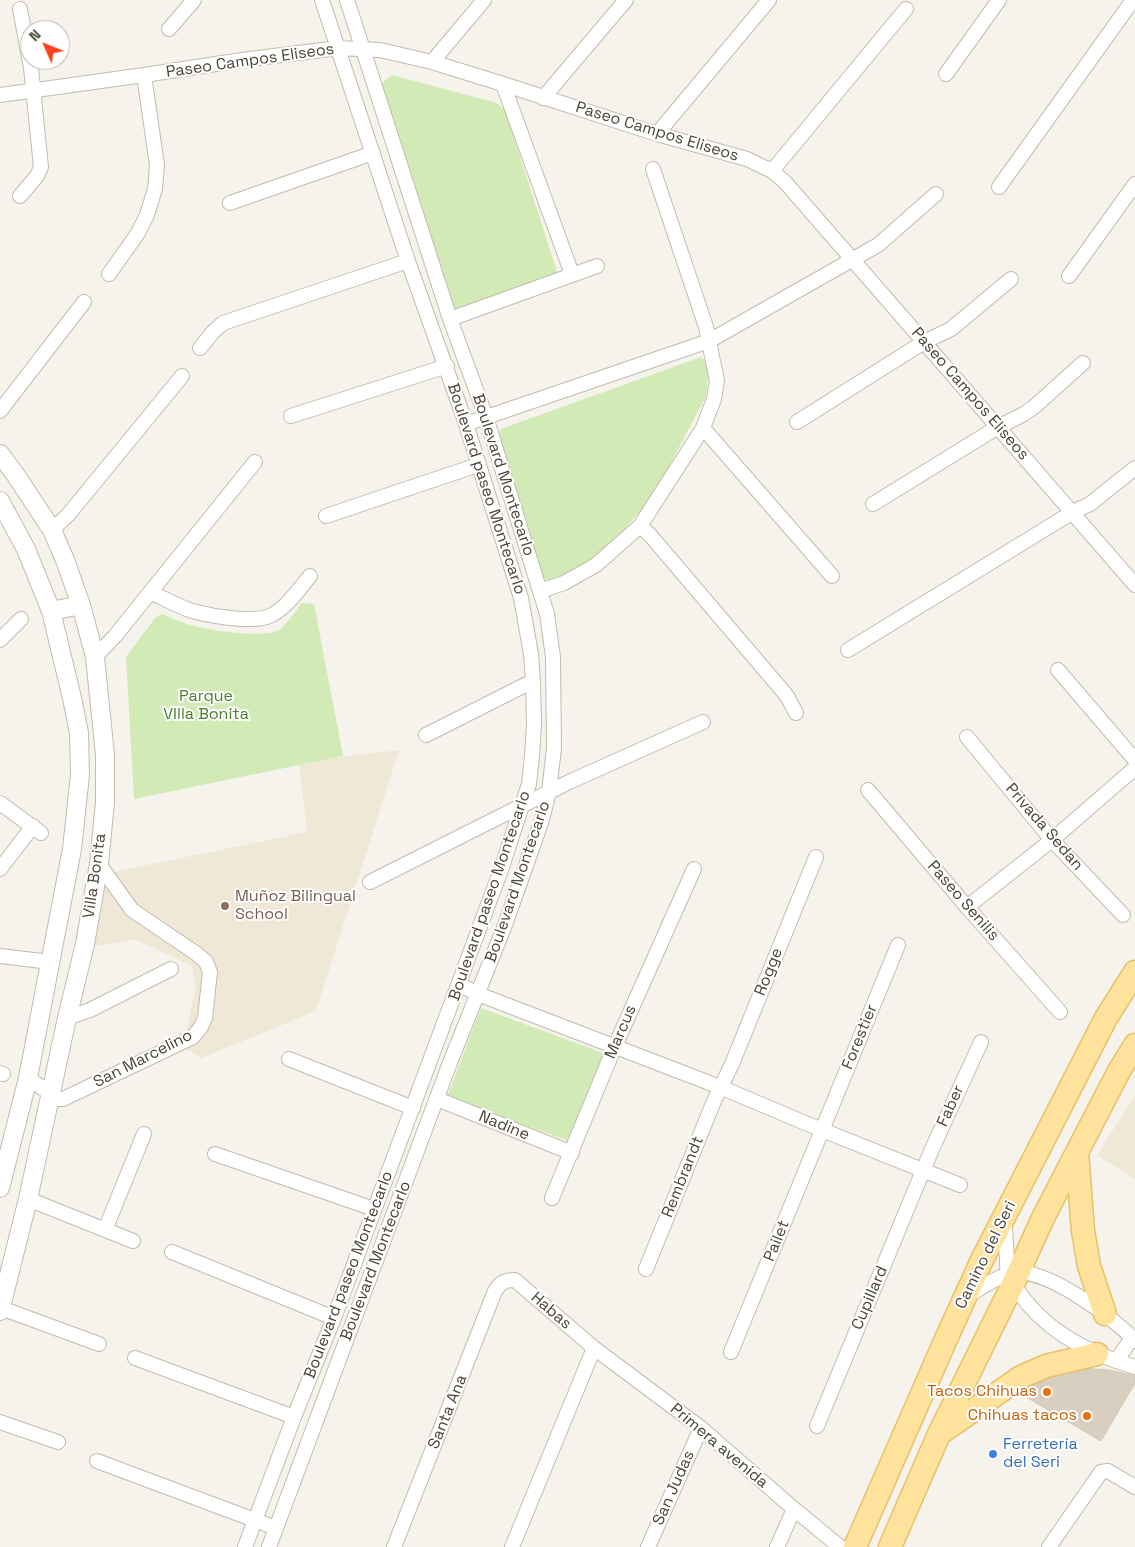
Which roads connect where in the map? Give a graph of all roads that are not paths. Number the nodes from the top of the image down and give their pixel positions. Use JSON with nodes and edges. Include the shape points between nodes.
{"nodes":[{"id":1,"x":194,"y":0,"type":"edge"},
{"id":2,"x":322,"y":0,"type":"edge"},
{"id":3,"x":347,"y":0,"type":"edge"},
{"id":4,"x":484,"y":0,"type":"edge"},
{"id":5,"x":626,"y":0,"type":"edge"},
{"id":6,"x":769,"y":0,"type":"edge"},
{"id":7,"x":999,"y":0,"type":"edge"},
{"id":8,"x":1133,"y":0,"type":"edge"},
{"id":9,"x":20,"y":9,"type":"dead end"},
{"id":10,"x":906,"y":10,"type":"dead end"},
{"id":11,"x":169,"y":30,"type":"dead end"},
{"id":12,"x":338,"y":48,"type":"junction"},
{"id":13,"x":362,"y":49,"type":"junction"},
{"id":14,"x":432,"y":62,"type":"junction"},
{"id":15,"x":946,"y":74,"type":"dead end"},
{"id":16,"x":144,"y":75,"type":"junction"},
{"id":17,"x":503,"y":84,"type":"junction"},
{"id":18,"x":33,"y":91,"type":"junction"},
{"id":19,"x":0,"y":95,"type":"edge"},
{"id":20,"x":544,"y":98,"type":"junction"},
{"id":21,"x":657,"y":134,"type":"junction"},
{"id":22,"x":373,"y":153,"type":"junction"},
{"id":23,"x":653,"y":169,"type":"dead end"},
{"id":24,"x":772,"y":171,"type":"junction"},
{"id":25,"x":1135,"y":184,"type":"edge"},
{"id":26,"x":1000,"y":187,"type":"dead end"},
{"id":27,"x":936,"y":194,"type":"dead end"},
{"id":28,"x":20,"y":196,"type":"dead end"},
{"id":29,"x":230,"y":203,"type":"dead end"},
{"id":30,"x":853,"y":259,"type":"junction"},
{"id":31,"x":408,"y":261,"type":"junction"},
{"id":32,"x":597,"y":266,"type":"dead end"},
{"id":33,"x":109,"y":274,"type":"dead end"},
{"id":34,"x":572,"y":274,"type":"junction"},
{"id":35,"x":1069,"y":276,"type":"dead end"},
{"id":36,"x":1011,"y":279,"type":"dead end"},
{"id":37,"x":84,"y":302,"type":"dead end"},
{"id":38,"x":450,"y":319,"type":"junction"},
{"id":39,"x":709,"y":341,"type":"junction"},
{"id":40,"x":924,"y":342,"type":"junction"},
{"id":41,"x":200,"y":348,"type":"dead end"},
{"id":42,"x":1083,"y":363,"type":"dead end"},
{"id":43,"x":446,"y":366,"type":"junction"},
{"id":44,"x":182,"y":376,"type":"dead end"},
{"id":45,"x":0,"y":411,"type":"edge"},
{"id":46,"x":291,"y":416,"type":"dead end"},
{"id":47,"x":486,"y":418,"type":"junction"},
{"id":48,"x":797,"y":422,"type":"dead end"},
{"id":49,"x":466,"y":424,"type":"junction"},
{"id":50,"x":998,"y":427,"type":"junction"},
{"id":51,"x":703,"y":428,"type":"junction"},
{"id":52,"x":0,"y":454,"type":"edge"},
{"id":53,"x":255,"y":462,"type":"dead end"},
{"id":54,"x":478,"y":465,"type":"junction"},
{"id":55,"x":1135,"y":468,"type":"edge"},
{"id":56,"x":0,"y":501,"type":"edge"},
{"id":57,"x":873,"y":504,"type":"dead end"},
{"id":58,"x":1073,"y":512,"type":"junction"},
{"id":59,"x":326,"y":516,"type":"dead end"},
{"id":60,"x":640,"y":526,"type":"junction"},
{"id":61,"x":52,"y":530,"type":"junction"},
{"id":62,"x":310,"y":576,"type":"dead end"},
{"id":63,"x":832,"y":576,"type":"dead end"},
{"id":64,"x":1135,"y":585,"type":"edge"},
{"id":65,"x":540,"y":591,"type":"junction"},
{"id":66,"x":150,"y":592,"type":"junction"},
{"id":67,"x":81,"y":605,"type":"junction"},
{"id":68,"x":51,"y":611,"type":"junction"},
{"id":69,"x":21,"y":619,"type":"dead end"},
{"id":70,"x":1,"y":638,"type":"edge"},
{"id":71,"x":848,"y":650,"type":"dead end"},
{"id":72,"x":94,"y":658,"type":"junction"},
{"id":73,"x":1058,"y":670,"type":"dead end"},
{"id":74,"x":534,"y":681,"type":"junction"},
{"id":75,"x":796,"y":713,"type":"dead end"},
{"id":76,"x":702,"y":722,"type":"dead end"},
{"id":77,"x":426,"y":734,"type":"dead end"},
{"id":78,"x":967,"y":737,"type":"dead end"},
{"id":79,"x":1135,"y":760,"type":"edge"},
{"id":80,"x":1135,"y":768,"type":"edge"},
{"id":81,"x":868,"y":790,"type":"dead end"},
{"id":82,"x":549,"y":792,"type":"junction"},
{"id":83,"x":0,"y":803,"type":"edge"},
{"id":84,"x":523,"y":804,"type":"junction"},
{"id":85,"x":1052,"y":840,"type":"junction"},
{"id":86,"x":816,"y":857,"type":"dead end"},
{"id":87,"x":99,"y":864,"type":"junction"},
{"id":88,"x":0,"y":869,"type":"edge"},
{"id":89,"x":694,"y":869,"type":"dead end"},
{"id":90,"x":370,"y":882,"type":"dead end"},
{"id":91,"x":967,"y":907,"type":"junction"},
{"id":92,"x":1123,"y":915,"type":"dead end"},
{"id":93,"x":898,"y":945,"type":"dead end"},
{"id":94,"x":0,"y":956,"type":"edge"},
{"id":95,"x":50,"y":962,"type":"junction"},
{"id":96,"x":171,"y":969,"type":"dead end"},
{"id":97,"x":1135,"y":972,"type":"edge"},
{"id":98,"x":460,"y":985,"type":"junction"},
{"id":99,"x":478,"y":994,"type":"junction"},
{"id":100,"x":1060,"y":1012,"type":"dead end"},
{"id":101,"x":67,"y":1018,"type":"junction"},
{"id":102,"x":981,"y":1042,"type":"dead end"},
{"id":103,"x":1135,"y":1045,"type":"edge"},
{"id":104,"x":615,"y":1046,"type":"junction"},
{"id":105,"x":289,"y":1059,"type":"dead end"},
{"id":106,"x":28,"y":1078,"type":"junction"},
{"id":107,"x":720,"y":1087,"type":"junction"},
{"id":108,"x":50,"y":1094,"type":"junction"},
{"id":109,"x":437,"y":1099,"type":"junction"},
{"id":110,"x":408,"y":1106,"type":"junction"},
{"id":111,"x":822,"y":1130,"type":"junction"},
{"id":112,"x":144,"y":1134,"type":"dead end"},
{"id":113,"x":572,"y":1153,"type":"junction"},
{"id":114,"x":1077,"y":1153,"type":"junction"},
{"id":115,"x":215,"y":1154,"type":"dead end"},
{"id":116,"x":923,"y":1171,"type":"junction"},
{"id":117,"x":960,"y":1185,"type":"dead end"},
{"id":118,"x":0,"y":1188,"type":"edge"},
{"id":119,"x":28,"y":1198,"type":"junction"},
{"id":120,"x":552,"y":1198,"type":"dead end"},
{"id":121,"x":370,"y":1207,"type":"junction"},
{"id":122,"x":1005,"y":1215,"type":"junction"},
{"id":123,"x":105,"y":1230,"type":"junction"},
{"id":124,"x":133,"y":1241,"type":"dead end"},
{"id":125,"x":172,"y":1252,"type":"dead end"},
{"id":126,"x":646,"y":1269,"type":"dead end"},
{"id":127,"x":1013,"y":1277,"type":"junction"},
{"id":128,"x":506,"y":1280,"type":"joint"},
{"id":129,"x":964,"y":1299,"type":"junction"},
{"id":130,"x":0,"y":1309,"type":"edge"},
{"id":131,"x":1105,"y":1314,"type":"junction"},
{"id":132,"x":330,"y":1316,"type":"junction"},
{"id":133,"x":1134,"y":1339,"type":"edge"},
{"id":134,"x":100,"y":1344,"type":"dead end"},
{"id":135,"x":594,"y":1348,"type":"junction"},
{"id":136,"x":731,"y":1352,"type":"dead end"},
{"id":137,"x":135,"y":1358,"type":"dead end"},
{"id":138,"x":1107,"y":1358,"type":"junction"},
{"id":139,"x":1135,"y":1367,"type":"edge"},
{"id":140,"x":291,"y":1417,"type":"junction"},
{"id":141,"x":0,"y":1422,"type":"edge"},
{"id":142,"x":817,"y":1426,"type":"dead end"},
{"id":143,"x":700,"y":1428,"type":"junction"},
{"id":144,"x":939,"y":1434,"type":"junction"},
{"id":145,"x":58,"y":1442,"type":"dead end"},
{"id":146,"x":97,"y":1461,"type":"dead end"},
{"id":147,"x":1135,"y":1487,"type":"edge"},
{"id":148,"x":794,"y":1509,"type":"junction"},
{"id":149,"x":251,"y":1518,"type":"junction"},
{"id":150,"x":276,"y":1528,"type":"junction"},
{"id":151,"x":245,"y":1547,"type":"edge"},
{"id":152,"x":269,"y":1547,"type":"edge"},
{"id":153,"x":394,"y":1547,"type":"edge"},
{"id":154,"x":512,"y":1547,"type":"edge"},
{"id":155,"x":648,"y":1547,"type":"edge"},
{"id":156,"x":777,"y":1547,"type":"edge"},
{"id":157,"x":840,"y":1547,"type":"edge"},
{"id":158,"x":856,"y":1547,"type":"edge"},
{"id":159,"x":890,"y":1547,"type":"edge"},
{"id":160,"x":1049,"y":1547,"type":"edge"}],
"edges":[{"from":1,"to":11,"type":"street"},
{"from":2,"to":12,"type":"street","name":"Boulevard paseo Montecarlo"},
{"from":3,"to":13,"type":"street","name":"Boulevard Montecarlo"},
{"from":4,"to":14,"type":"street"},
{"from":5,"to":20,"type":"street"},
{"from":6,"to":21,"type":"street"},
{"from":7,"to":15,"type":"street"},
{"from":8,"to":26,"type":"street"},
{"from":9,"to":18,"type":"street"},
{"from":10,"to":24,"type":"street"},
{"from":12,"to":13,"type":"street","name":"Paseo Campos Eliseos"},
{"from":12,"to":16,"type":"street","name":"Paseo Campos Eliseos"},
{"from":12,"to":22,"type":"street","name":"Boulevard paseo Montecarlo"},
{"from":13,"to":14,"type":"street","name":"Paseo Campos Eliseos","via":[[389,51]]},
{"from":13,"to":38,"type":"street","name":"Boulevard Montecarlo"},
{"from":14,"to":17,"type":"street","name":"Paseo Campos Eliseos"},
{"from":16,"to":18,"type":"street","name":"Paseo Campos Eliseos"},
{"from":16,"to":33,"type":"street","via":[[157,165],[155,189],[138,233]]},
{"from":17,"to":20,"type":"street","name":"Paseo Campos Eliseos"},
{"from":17,"to":34,"type":"street"},
{"from":18,"to":19,"type":"street","name":"Paseo Campos Eliseos"},
{"from":18,"to":28,"type":"street","via":[[41,166]]},
{"from":20,"to":21,"type":"street","name":"Paseo Campos Eliseos"},
{"from":21,"to":24,"type":"street","name":"Paseo Campos Eliseos","via":[[747,159]]},
{"from":22,"to":29,"type":"street"},
{"from":22,"to":31,"type":"street","name":"Boulevard paseo Montecarlo"},
{"from":23,"to":39,"type":"street"},
{"from":24,"to":30,"type":"street","name":"Paseo Campos Eliseos"},
{"from":25,"to":35,"type":"street"},
{"from":27,"to":30,"type":"street","via":[[878,245]]},
{"from":30,"to":39,"type":"street"},
{"from":30,"to":40,"type":"street","name":"Paseo Campos Eliseos"},
{"from":31,"to":41,"type":"street","via":[[223,322]]},
{"from":31,"to":43,"type":"street","name":"Boulevard paseo Montecarlo"},
{"from":32,"to":34,"type":"street"},
{"from":34,"to":38,"type":"street"},
{"from":36,"to":40,"type":"street","via":[[951,328]]},
{"from":37,"to":45,"type":"street"},
{"from":38,"to":47,"type":"street","name":"Boulevard Montecarlo"},
{"from":39,"to":47,"type":"street"},
{"from":39,"to":51,"type":"street","via":[[717,381]]},
{"from":40,"to":48,"type":"street"},
{"from":40,"to":50,"type":"street","name":"Paseo Campos Eliseos"},
{"from":42,"to":50,"type":"street","via":[[1034,407]]},
{"from":43,"to":46,"type":"street"},
{"from":43,"to":49,"type":"street","name":"Boulevard paseo Montecarlo"},
{"from":44,"to":61,"type":"street","via":[[68,515]]},
{"from":47,"to":49,"type":"street"},
{"from":47,"to":65,"type":"street","name":"Boulevard Montecarlo"},
{"from":49,"to":54,"type":"street","name":"Boulevard paseo Montecarlo"},
{"from":50,"to":57,"type":"street"},
{"from":50,"to":58,"type":"street","name":"Paseo Campos Eliseos"},
{"from":51,"to":60,"type":"street"},
{"from":51,"to":63,"type":"street"},
{"from":52,"to":61,"type":"street","name":"Villa Bonita"},
{"from":53,"to":66,"type":"street"},
{"from":54,"to":59,"type":"street"},
{"from":54,"to":74,"type":"street","name":"Boulevard paseo Montecarlo","via":[[521,598]]},
{"from":55,"to":58,"type":"street","via":[[1090,504]]},
{"from":56,"to":68,"type":"street","name":"Villa Bonita","via":[[26,548]]},
{"from":58,"to":64,"type":"street","name":"Paseo Campos Eliseos"},
{"from":58,"to":71,"type":"street"},
{"from":60,"to":65,"type":"street","via":[[596,566]]},
{"from":60,"to":75,"type":"street","via":[[781,688]]},
{"from":61,"to":67,"type":"street","name":"Villa Bonita"},
{"from":62,"to":66,"type":"street","via":[[285,606],[265,618],[251,620],[192,611]]},
{"from":65,"to":82,"type":"street","name":"Boulevard Montecarlo","via":[[553,656],[554,748]]},
{"from":66,"to":72,"type":"street"},
{"from":67,"to":68,"type":"street"},
{"from":67,"to":72,"type":"street","name":"Villa Bonita"},
{"from":68,"to":95,"type":"street","name":"Villa Bonita","via":[[79,733],[80,774],[72,848]]},
{"from":69,"to":70,"type":"street"},
{"from":72,"to":87,"type":"street","name":"Villa Bonita","via":[[105,755],[105,802]]},
{"from":73,"to":79,"type":"street"},
{"from":74,"to":77,"type":"street"},
{"from":74,"to":84,"type":"street","name":"Boulevard paseo Montecarlo","via":[[532,756]]},
{"from":76,"to":82,"type":"street"},
{"from":78,"to":85,"type":"street","name":"Privada Sedan"},
{"from":80,"to":85,"type":"street"},
{"from":81,"to":91,"type":"street","name":"Paseo Senilis"},
{"from":82,"to":84,"type":"street"},
{"from":82,"to":99,"type":"street","name":"Boulevard Montecarlo","via":[[541,823]]},
{"from":83,"to":88,"type":"street","via":[[37,830]]},
{"from":84,"to":90,"type":"street"},
{"from":84,"to":98,"type":"street","name":"Boulevard paseo Montecarlo"},
{"from":85,"to":91,"type":"street"},
{"from":85,"to":92,"type":"street","name":"Privada Sedan"},
{"from":86,"to":107,"type":"street","name":"Rogge"},
{"from":87,"to":101,"type":"street","name":"Villa Bonita"},
{"from":87,"to":108,"type":"street","name":"San Marcelino","via":[[132,910],[206,962],[210,972],[205,1018],[193,1036],[63,1099]]},
{"from":89,"to":104,"type":"street","name":"Marcus"},
{"from":91,"to":100,"type":"street","name":"Paseo Senilis"},
{"from":93,"to":111,"type":"street","name":"Forestier"},
{"from":94,"to":95,"type":"street"},
{"from":95,"to":106,"type":"street","name":"Villa Bonita"},
{"from":96,"to":101,"type":"street","via":[[90,1010]]},
{"from":97,"to":122,"type":"main road","name":"Camino del Seri","via":[[1106,1018]]},
{"from":98,"to":99,"type":"street"},
{"from":98,"to":110,"type":"street","name":"Boulevard paseo Montecarlo"},
{"from":99,"to":104,"type":"street"},
{"from":99,"to":109,"type":"street","name":"Boulevard Montecarlo"},
{"from":101,"to":108,"type":"street","name":"Villa Bonita"},
{"from":102,"to":116,"type":"street","name":"Faber"},
{"from":103,"to":114,"type":"main road"},
{"from":104,"to":107,"type":"street"},
{"from":104,"to":113,"type":"street","name":"Marcus"},
{"from":105,"to":110,"type":"street"},
{"from":106,"to":108,"type":"street"},
{"from":106,"to":118,"type":"street","name":"Villa Bonita"},
{"from":107,"to":111,"type":"street"},
{"from":107,"to":126,"type":"street","name":"Rembrandt"},
{"from":108,"to":119,"type":"street","name":"Villa Bonita"},
{"from":109,"to":113,"type":"street","name":"Nadine"},
{"from":109,"to":150,"type":"street","name":"Boulevard Montecarlo"},
{"from":110,"to":121,"type":"street","name":"Boulevard paseo Montecarlo"},
{"from":111,"to":116,"type":"street"},
{"from":111,"to":136,"type":"street","name":"Pailet"},
{"from":112,"to":123,"type":"street"},
{"from":113,"to":120,"type":"street","name":"Marcus"},
{"from":114,"to":127,"type":"main road"},
{"from":114,"to":131,"type":"main road","via":[[1083,1231]]},
{"from":115,"to":121,"type":"street"},
{"from":116,"to":117,"type":"street"},
{"from":116,"to":142,"type":"street","name":"Cupillard"},
{"from":119,"to":123,"type":"street"},
{"from":119,"to":130,"type":"street","name":"Villa Bonita"},
{"from":121,"to":132,"type":"street","name":"Boulevard paseo Montecarlo"},
{"from":122,"to":127,"type":"street"},
{"from":122,"to":129,"type":"main road","name":"Camino del Seri"},
{"from":123,"to":124,"type":"street"},
{"from":125,"to":132,"type":"street"},
{"from":127,"to":129,"type":"street"},
{"from":127,"to":131,"type":"street","via":[[1033,1275],[1050,1281]]},
{"from":127,"to":138,"type":"street","via":[[1030,1307],[1057,1331]]},
{"from":127,"to":144,"type":"main road"},
{"from":128,"to":135,"type":"street","name":"Habas","via":[[515,1280]]},
{"from":128,"to":153,"type":"street","name":"Santa Ana","via":[[495,1291]]},
{"from":129,"to":158,"type":"main road","name":"Camino del Seri"},
{"from":130,"to":134,"type":"street"},
{"from":131,"to":133,"type":"street"},
{"from":132,"to":140,"type":"street","name":"Boulevard paseo Montecarlo"},
{"from":133,"to":138,"type":"street"},
{"from":135,"to":143,"type":"street","name":"Primera avenida"},
{"from":135,"to":154,"type":"street"},
{"from":137,"to":140,"type":"street"},
{"from":138,"to":139,"type":"street"},
{"from":138,"to":144,"type":"main road","via":[[1046,1366],[1021,1377]]},
{"from":140,"to":149,"type":"street","name":"Boulevard paseo Montecarlo"},
{"from":141,"to":145,"type":"street"},
{"from":143,"to":148,"type":"street","name":"Primera avenida"},
{"from":143,"to":155,"type":"street","name":"San Judas"},
{"from":144,"to":159,"type":"main road"},
{"from":146,"to":149,"type":"street"},
{"from":147,"to":160,"type":"street","via":[[1108,1471],[1101,1472]]},
{"from":148,"to":156,"type":"street"},
{"from":148,"to":157,"type":"street","name":"Primera avenida"},
{"from":149,"to":150,"type":"street"},
{"from":149,"to":151,"type":"street","name":"Boulevard paseo Montecarlo"},
{"from":150,"to":152,"type":"street","name":"Boulevard Montecarlo"}]}
